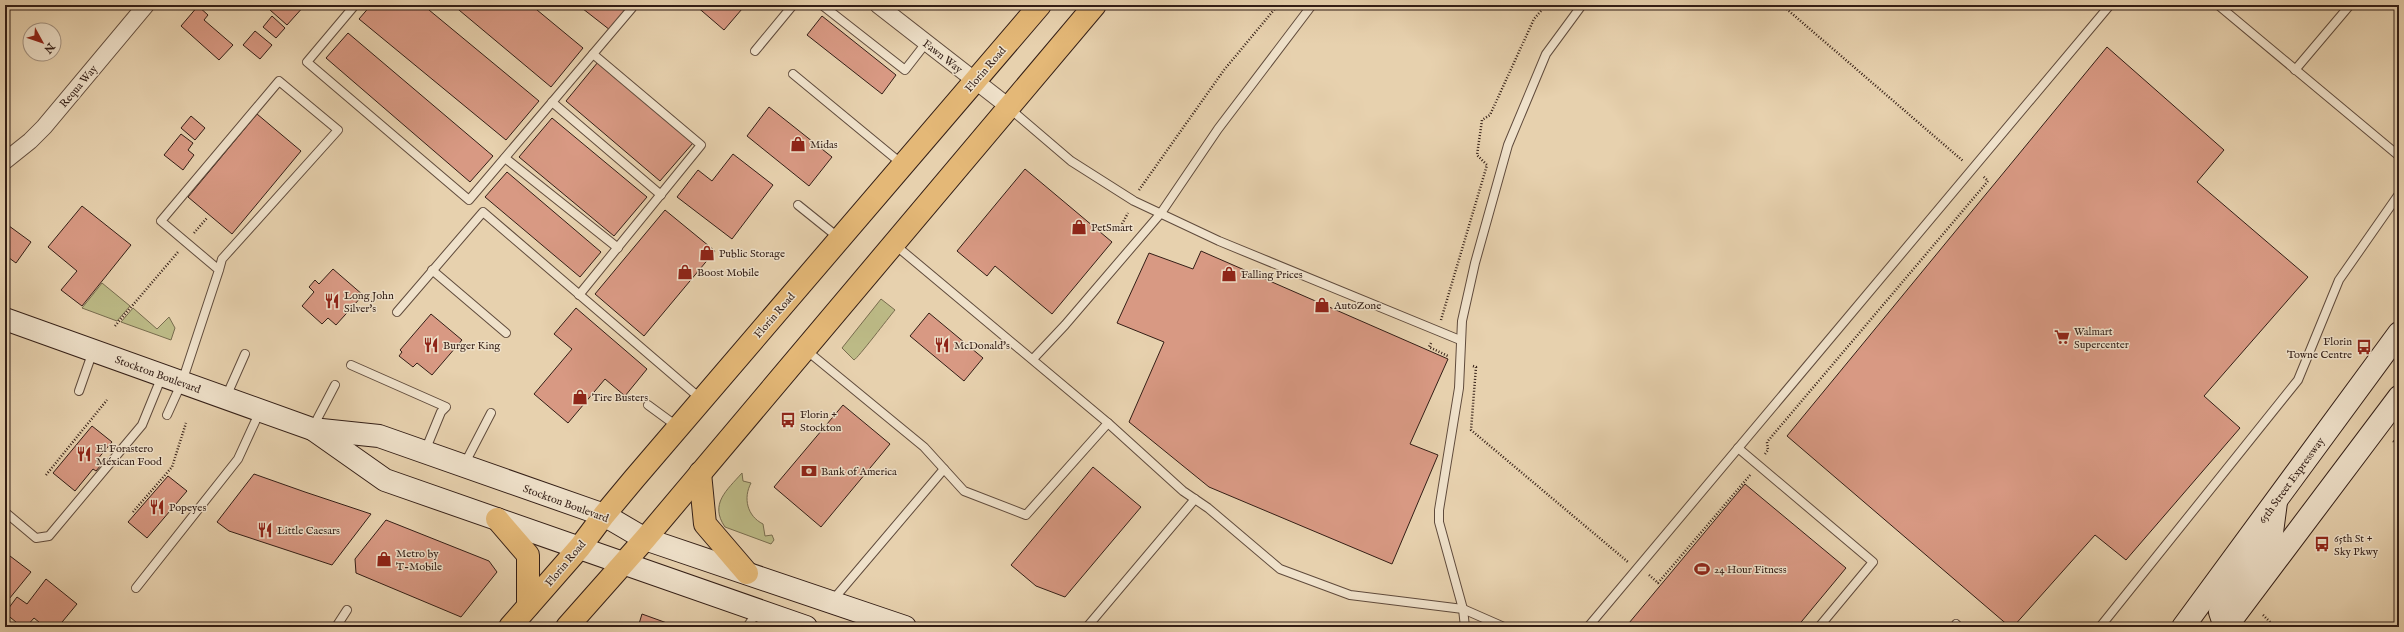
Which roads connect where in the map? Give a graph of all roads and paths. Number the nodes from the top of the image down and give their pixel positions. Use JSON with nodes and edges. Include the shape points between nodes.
{"nodes":[{"id":1,"x":146,"y":5,"type":"edge"},
{"id":2,"x":356,"y":5,"type":"edge"},
{"id":3,"x":628,"y":5,"type":"edge"},
{"id":4,"x":793,"y":5,"type":"edge"},
{"id":5,"x":822,"y":5,"type":"edge"},
{"id":6,"x":878,"y":5,"type":"edge"},
{"id":7,"x":977,"y":5,"type":"edge"},
{"id":8,"x":980,"y":5,"type":"edge"},
{"id":9,"x":1040,"y":5,"type":"edge"},
{"id":10,"x":1095,"y":5,"type":"edge"},
{"id":11,"x":1278,"y":5,"type":"edge"},
{"id":12,"x":1312,"y":5,"type":"edge"},
{"id":13,"x":1546,"y":5,"type":"edge"},
{"id":14,"x":1582,"y":5,"type":"edge"},
{"id":15,"x":1782,"y":5,"type":"edge"},
{"id":16,"x":2110,"y":5,"type":"edge"},
{"id":17,"x":2218,"y":5,"type":"edge"},
{"id":18,"x":2350,"y":5,"type":"edge"},
{"id":19,"x":926,"y":43,"type":"junction"},
{"id":20,"x":755,"y":52,"type":"dead end"},
{"id":21,"x":594,"y":54,"type":"junction"},
{"id":22,"x":2295,"y":70,"type":"junction"},
{"id":23,"x":793,"y":74,"type":"dead end"},
{"id":24,"x":974,"y":80,"type":"junction"},
{"id":25,"x":552,"y":102,"type":"junction"},
{"id":26,"x":1009,"y":107,"type":"junction"},
{"id":27,"x":2399,"y":156,"type":"edge"},
{"id":28,"x":505,"y":158,"type":"junction"},
{"id":29,"x":5,"y":161,"type":"edge"},
{"id":30,"x":903,"y":164,"type":"junction"},
{"id":31,"x":1973,"y":168,"type":"junction"},
{"id":32,"x":2399,"y":194,"type":"edge"},
{"id":33,"x":661,"y":195,"type":"junction"},
{"id":34,"x":1134,"y":201,"type":"junction"},
{"id":35,"x":798,"y":205,"type":"dead end"},
{"id":36,"x":1161,"y":214,"type":"junction"},
{"id":37,"x":207,"y":218,"type":"dead end"},
{"id":38,"x":1122,"y":224,"type":"dead end"},
{"id":39,"x":839,"y":239,"type":"junction"},
{"id":40,"x":186,"y":243,"type":"junction"},
{"id":41,"x":894,"y":244,"type":"junction"},
{"id":42,"x":618,"y":248,"type":"junction"},
{"id":43,"x":219,"y":270,"type":"junction"},
{"id":44,"x":432,"y":270,"type":"junction"},
{"id":45,"x":579,"y":295,"type":"junction"},
{"id":46,"x":397,"y":312,"type":"dead end"},
{"id":47,"x":5,"y":319,"type":"edge"},
{"id":48,"x":116,"y":326,"type":"dead end"},
{"id":49,"x":1436,"y":331,"type":"junction"},
{"id":50,"x":506,"y":333,"type":"dead end"},
{"id":51,"x":2399,"y":333,"type":"edge"},
{"id":52,"x":1460,"y":340,"type":"junction"},
{"id":53,"x":805,"y":349,"type":"junction"},
{"id":54,"x":93,"y":350,"type":"junction"},
{"id":55,"x":245,"y":354,"type":"dead end"},
{"id":56,"x":1033,"y":359,"type":"junction"},
{"id":57,"x":1460,"y":361,"type":"junction"},
{"id":58,"x":351,"y":366,"type":"dead end"},
{"id":59,"x":172,"y":379,"type":"junction"},
{"id":60,"x":335,"y":385,"type":"dead end"},
{"id":61,"x":79,"y":391,"type":"dead end"},
{"id":62,"x":2399,"y":397,"type":"edge"},
{"id":63,"x":226,"y":398,"type":"junction"},
{"id":64,"x":107,"y":400,"type":"dead end"},
{"id":65,"x":702,"y":400,"type":"junction"},
{"id":66,"x":648,"y":405,"type":"dead end"},
{"id":67,"x":261,"y":410,"type":"junction"},
{"id":68,"x":491,"y":413,"type":"dead end"},
{"id":69,"x":167,"y":415,"type":"dead end"},
{"id":70,"x":1108,"y":422,"type":"junction"},
{"id":71,"x":186,"y":423,"type":"dead end"},
{"id":72,"x":678,"y":427,"type":"junction"},
{"id":73,"x":312,"y":429,"type":"junction"},
{"id":74,"x":2393,"y":441,"type":"dead end"},
{"id":75,"x":2399,"y":445,"type":"edge"},
{"id":76,"x":1738,"y":448,"type":"junction"},
{"id":77,"x":425,"y":452,"type":"junction"},
{"id":78,"x":1757,"y":464,"type":"junction"},
{"id":79,"x":464,"y":466,"type":"junction"},
{"id":80,"x":944,"y":469,"type":"junction"},
{"id":81,"x":700,"y":473,"type":"junction"},
{"id":82,"x":46,"y":475,"type":"dead end"},
{"id":83,"x":1196,"y":499,"type":"junction"},
{"id":84,"x":2277,"y":499,"type":"junction"},
{"id":85,"x":5,"y":512,"type":"edge"},
{"id":86,"x":133,"y":512,"type":"dead end"},
{"id":87,"x":604,"y":514,"type":"junction"},
{"id":88,"x":497,"y":518,"type":"junction"},
{"id":89,"x":645,"y":539,"type":"junction"},
{"id":90,"x":580,"y":547,"type":"junction"},
{"id":91,"x":624,"y":563,"type":"junction"},
{"id":92,"x":1638,"y":568,"type":"junction"},
{"id":93,"x":747,"y":573,"type":"junction"},
{"id":94,"x":136,"y":588,"type":"dead end"},
{"id":95,"x":831,"y":601,"type":"junction"},
{"id":96,"x":528,"y":606,"type":"junction"},
{"id":97,"x":1463,"y":609,"type":"junction"},
{"id":98,"x":347,"y":610,"type":"dead end"},
{"id":99,"x":2263,"y":615,"type":"dead end"},
{"id":100,"x":752,"y":619,"type":"edge"},
{"id":101,"x":776,"y":622,"type":"edge"},
{"id":102,"x":336,"y":627,"type":"edge"},
{"id":103,"x":510,"y":627,"type":"edge"},
{"id":104,"x":567,"y":627,"type":"edge"},
{"id":105,"x":806,"y":627,"type":"edge"},
{"id":106,"x":905,"y":627,"type":"edge"},
{"id":107,"x":1087,"y":627,"type":"edge"},
{"id":108,"x":1465,"y":627,"type":"edge"},
{"id":109,"x":1504,"y":627,"type":"edge"},
{"id":110,"x":1588,"y":627,"type":"edge"},
{"id":111,"x":1819,"y":627,"type":"edge"},
{"id":112,"x":2100,"y":627,"type":"edge"},
{"id":113,"x":2183,"y":627,"type":"edge"},
{"id":114,"x":2226,"y":627,"type":"edge"},
{"id":115,"x":2275,"y":627,"type":"edge"}],
"edges":[{"from":1,"to":29,"type":"street","name":"Requa Way","via":[[44,127]]},
{"from":2,"to":28,"type":"lane","via":[[307,62],[469,200]]},
{"from":3,"to":21,"type":"lane","via":[[632,8]]},
{"from":4,"to":20,"type":"lane"},
{"from":5,"to":19,"type":"lane","via":[[905,70]]},
{"from":6,"to":19,"type":"street","name":"Fawn Way"},
{"from":7,"to":8,"type":"lane"},
{"from":9,"to":24,"type":"main road","name":"Florin Road"},
{"from":10,"to":26,"type":"main road"},
{"from":11,"to":34,"type":"path","via":[[1224,70],[1141,187]]},
{"from":12,"to":36,"type":"lane","via":[[1218,129]]},
{"from":13,"to":49,"type":"path","via":[[1534,19],[1490,116],[1482,120],[1478,154],[1487,165]]},
{"from":14,"to":52,"type":"lane","via":[[1546,54],[1508,145],[1475,263]]},
{"from":15,"to":31,"type":"path"},
{"from":16,"to":31,"type":"lane"},
{"from":17,"to":22,"type":"lane"},
{"from":18,"to":22,"type":"lane"},
{"from":19,"to":24,"type":"street","name":"Fawn Way"},
{"from":21,"to":25,"type":"lane"},
{"from":21,"to":33,"type":"lane","via":[[701,145]]},
{"from":22,"to":27,"type":"lane"},
{"from":23,"to":30,"type":"lane"},
{"from":24,"to":26,"type":"street","name":"Fawn Way"},
{"from":24,"to":30,"type":"main road","name":"Florin Road"},
{"from":25,"to":28,"type":"lane"},
{"from":25,"to":33,"type":"lane"},
{"from":26,"to":34,"type":"lane","via":[[1072,162]]},
{"from":26,"to":41,"type":"main road"},
{"from":28,"to":42,"type":"lane"},
{"from":30,"to":39,"type":"main road","name":"Florin Road"},
{"from":31,"to":76,"type":"lane"},
{"from":31,"to":78,"type":"path","via":[[1988,181],[1767,442],[1768,450]]},
{"from":32,"to":112,"type":"lane","via":[[2339,280],[2298,380]]},
{"from":33,"to":42,"type":"lane"},
{"from":34,"to":36,"type":"lane"},
{"from":34,"to":38,"type":"path"},
{"from":35,"to":39,"type":"lane"},
{"from":36,"to":49,"type":"lane","via":[[1219,241]]},
{"from":36,"to":56,"type":"lane"},
{"from":37,"to":40,"type":"path"},
{"from":39,"to":65,"type":"main road","name":"Florin Road"},
{"from":40,"to":43,"type":"lane"},
{"from":40,"to":43,"type":"lane","via":[[161,221],[278,81],[338,130],[222,258]]},
{"from":40,"to":48,"type":"path"},
{"from":41,"to":53,"type":"main road"},
{"from":41,"to":56,"type":"lane"},
{"from":42,"to":45,"type":"lane"},
{"from":43,"to":59,"type":"lane"},
{"from":44,"to":45,"type":"lane","via":[[483,212]]},
{"from":44,"to":46,"type":"lane"},
{"from":44,"to":50,"type":"lane"},
{"from":45,"to":65,"type":"lane"},
{"from":47,"to":54,"type":"main road","name":"Stockton Boulevard"},
{"from":49,"to":52,"type":"lane"},
{"from":49,"to":57,"type":"path","via":[[1430,347]]},
{"from":51,"to":84,"type":"main road","name":"65th Street Expressway"},
{"from":52,"to":57,"type":"lane"},
{"from":53,"to":80,"type":"lane","via":[[924,447]]},
{"from":53,"to":81,"type":"main road"},
{"from":54,"to":59,"type":"main road","name":"Stockton Boulevard"},
{"from":54,"to":61,"type":"lane"},
{"from":55,"to":63,"type":"lane"},
{"from":56,"to":70,"type":"lane"},
{"from":57,"to":92,"type":"path","via":[[1476,368],[1471,430],[1626,561]]},
{"from":57,"to":97,"type":"lane","via":[[1459,388],[1438,522]]},
{"from":58,"to":77,"type":"lane","via":[[446,407],[441,412]]},
{"from":59,"to":63,"type":"main road","name":"Stockton Boulevard"},
{"from":59,"to":69,"type":"lane"},
{"from":59,"to":85,"type":"lane","via":[[142,424],[49,536],[36,538]]},
{"from":60,"to":73,"type":"lane"},
{"from":62,"to":114,"type":"main road"},
{"from":63,"to":67,"type":"main road","name":"Stockton Boulevard"},
{"from":64,"to":82,"type":"path"},
{"from":65,"to":72,"type":"main road","name":"Florin Road"},
{"from":66,"to":72,"type":"lane"},
{"from":67,"to":73,"type":"main road","name":"Stockton Boulevard"},
{"from":67,"to":94,"type":"lane","via":[[238,459]]},
{"from":68,"to":79,"type":"lane"},
{"from":70,"to":80,"type":"lane","via":[[1026,516],[964,491]]},
{"from":70,"to":83,"type":"lane","via":[[1183,491]]},
{"from":71,"to":86,"type":"path","via":[[172,467]]},
{"from":72,"to":87,"type":"main road","name":"Florin Road"},
{"from":73,"to":77,"type":"main road","name":"Stockton Boulevard","via":[[379,436]]},
{"from":73,"to":88,"type":"main road","name":"Stockton Boulevard","via":[[385,480]]},
{"from":74,"to":75,"type":"path"},
{"from":76,"to":78,"type":"lane"},
{"from":76,"to":92,"type":"lane"},
{"from":77,"to":79,"type":"main road","name":"Stockton Boulevard"},
{"from":78,"to":92,"type":"path","via":[[1658,583]]},
{"from":78,"to":111,"type":"lane","via":[[1873,562]]},
{"from":79,"to":87,"type":"main road","name":"Stockton Boulevard"},
{"from":80,"to":95,"type":"lane"},
{"from":81,"to":89,"type":"main road"},
{"from":81,"to":93,"type":"main road","via":[[705,524]]},
{"from":83,"to":97,"type":"lane","via":[[1280,569],[1350,595]]},
{"from":83,"to":107,"type":"lane"},
{"from":84,"to":113,"type":"main road","name":"65th Street Expressway"},
{"from":84,"to":114,"type":"main road","via":[[2271,540],[2220,612]]},
{"from":87,"to":89,"type":"main road","name":"Stockton Boulevard"},
{"from":87,"to":90,"type":"main road","name":"Florin Road"},
{"from":88,"to":90,"type":"main road","name":"Stockton Boulevard"},
{"from":88,"to":96,"type":"main road","via":[[528,555]]},
{"from":89,"to":91,"type":"main road"},
{"from":89,"to":93,"type":"main road","name":"Stockton Boulevard"},
{"from":90,"to":91,"type":"main road","name":"Stockton Boulevard"},
{"from":90,"to":96,"type":"main road","name":"Florin Road"},
{"from":91,"to":100,"type":"main road","name":"Stockton Boulevard"},
{"from":91,"to":104,"type":"main road"},
{"from":92,"to":110,"type":"lane"},
{"from":93,"to":95,"type":"main road","name":"Stockton Boulevard"},
{"from":95,"to":106,"type":"main road","name":"Stockton Boulevard"},
{"from":96,"to":103,"type":"main road","name":"Florin Road"},
{"from":97,"to":108,"type":"lane"},
{"from":97,"to":109,"type":"lane"},
{"from":98,"to":102,"type":"lane"},
{"from":99,"to":115,"type":"path"},
{"from":100,"to":101,"type":"main road","name":"Stockton Boulevard"},
{"from":101,"to":105,"type":"main road","name":"Stockton Boulevard"}]}
